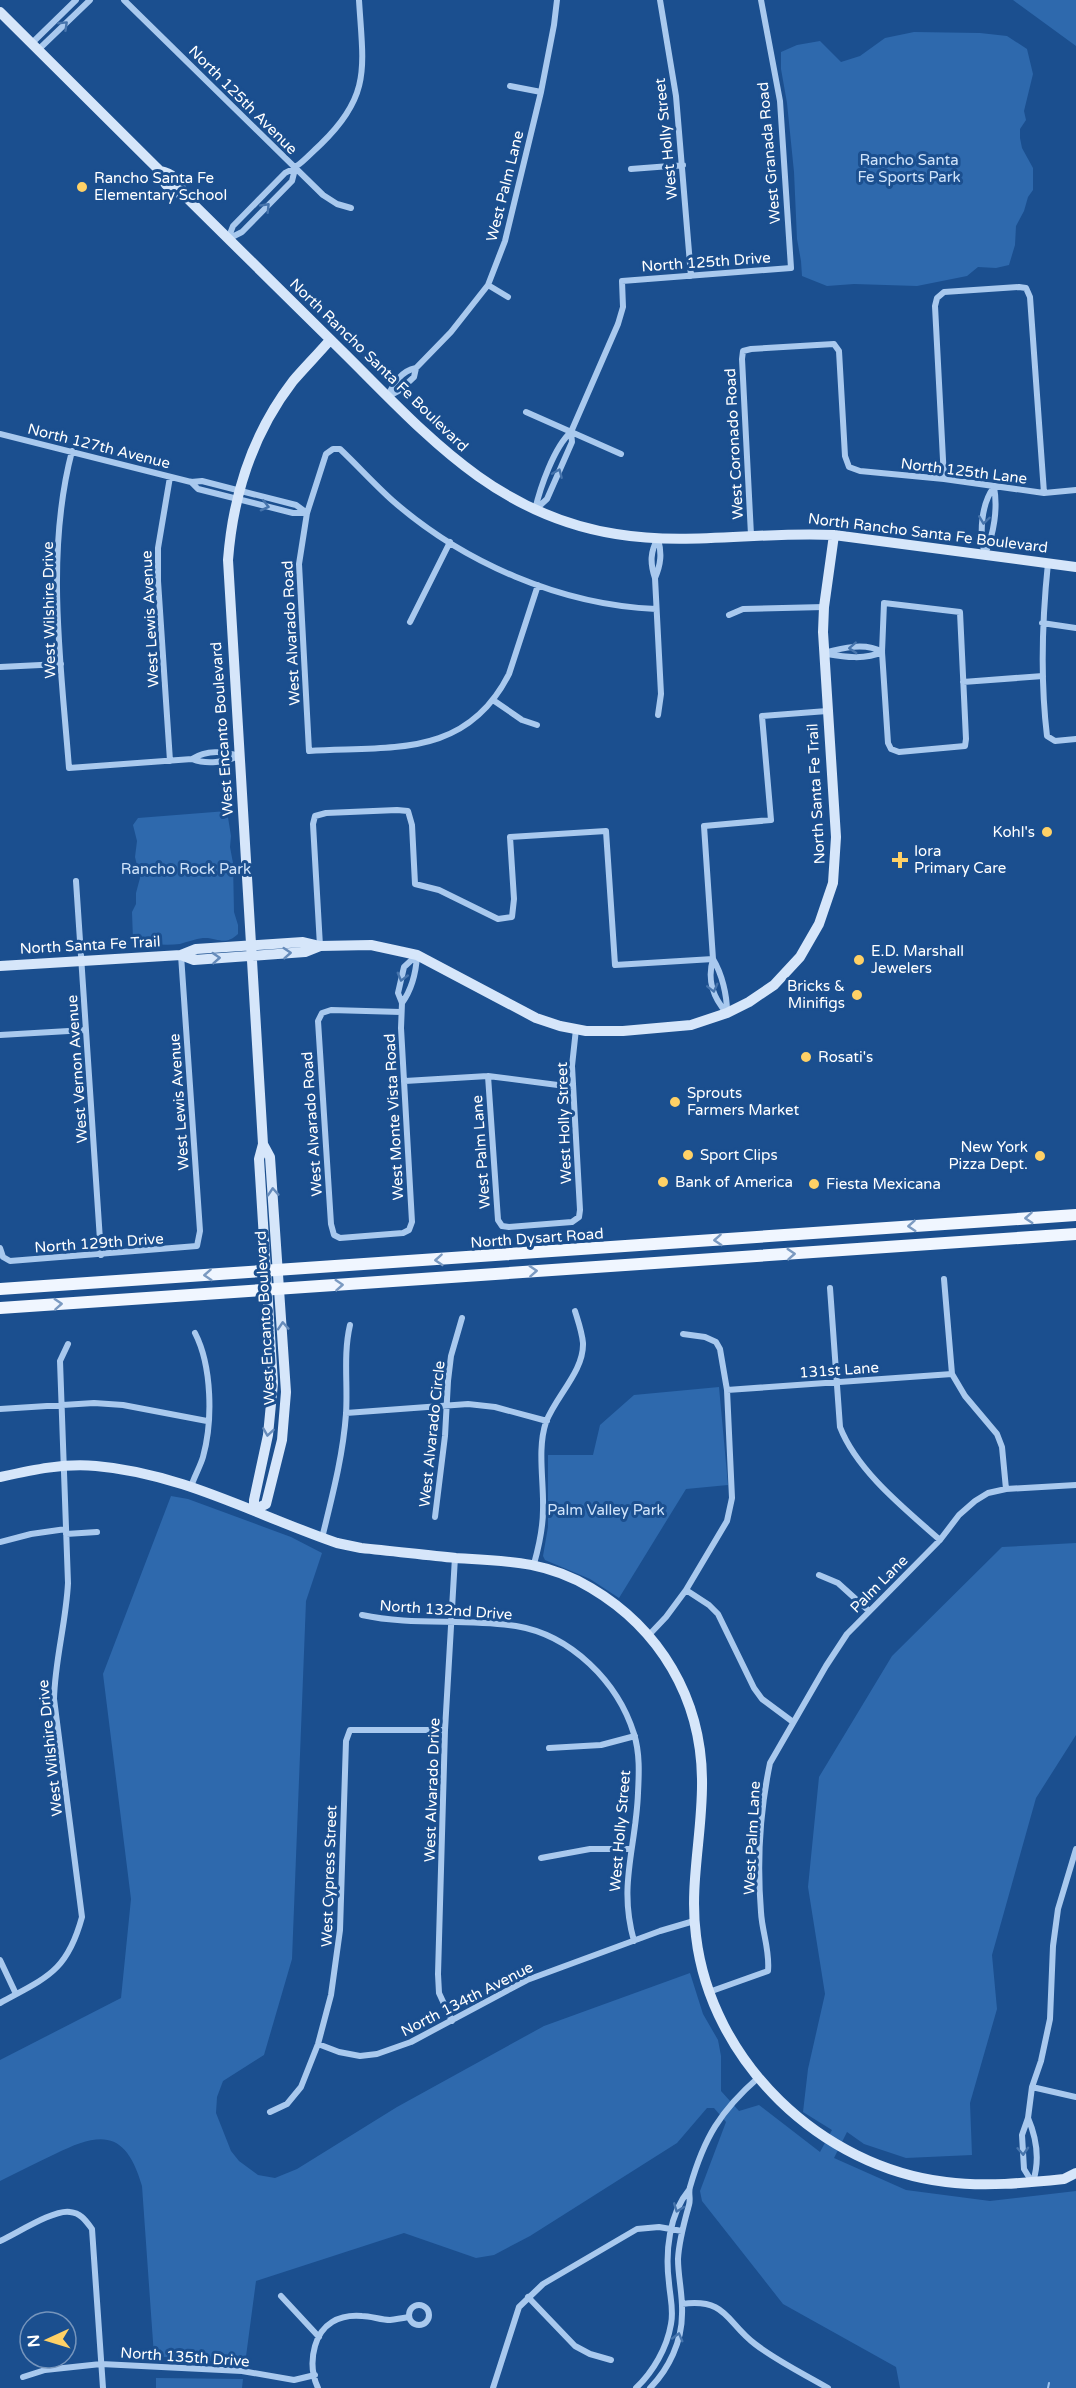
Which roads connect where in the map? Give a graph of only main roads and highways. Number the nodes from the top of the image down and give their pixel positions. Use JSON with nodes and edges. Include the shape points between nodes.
{"nodes":[{"id":1,"x":1076,"y":1215,"type":"edge"},
{"id":2,"x":1076,"y":1234,"type":"edge"},
{"id":3,"x":0,"y":1289,"type":"edge"},
{"id":4,"x":0,"y":1308,"type":"edge"}],
"edges":[{"from":1,"to":3,"type":"main road","name":"North Dysart Road","one_way":true},
{"from":4,"to":2,"type":"main road","one_way":true}]}
